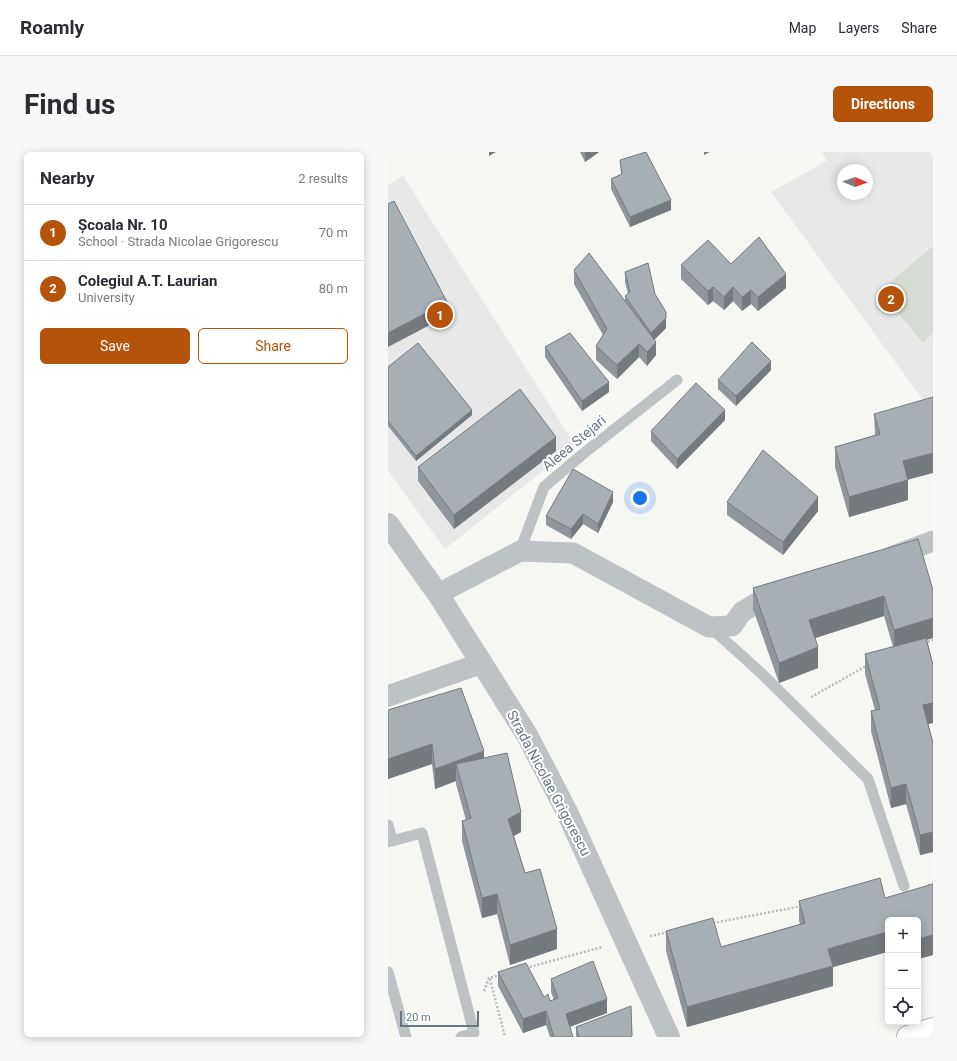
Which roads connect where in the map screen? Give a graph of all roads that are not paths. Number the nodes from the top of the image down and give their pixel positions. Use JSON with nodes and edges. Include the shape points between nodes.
{"nodes":[{"id":1,"x":677,"y":380,"type":"dead end"},
{"id":2,"x":388,"y":524,"type":"edge"},
{"id":3,"x":933,"y":541,"type":"edge"},
{"id":4,"x":520,"y":550,"type":"junction"},
{"id":5,"x":876,"y":563,"type":"edge"},
{"id":6,"x":797,"y":592,"type":"edge"},
{"id":7,"x":438,"y":594,"type":"junction"},
{"id":8,"x":709,"y":627,"type":"junction"},
{"id":9,"x":482,"y":663,"type":"junction"},
{"id":10,"x":388,"y":696,"type":"edge"},
{"id":11,"x":388,"y":825,"type":"edge"},
{"id":12,"x":390,"y":842,"type":"edge"},
{"id":13,"x":904,"y":886,"type":"dead end"},
{"id":14,"x":388,"y":972,"type":"edge"},
{"id":15,"x":933,"y":1029,"type":"edge"},
{"id":16,"x":406,"y":1037,"type":"edge"},
{"id":17,"x":461,"y":1037,"type":"edge"},
{"id":18,"x":669,"y":1037,"type":"edge"},
{"id":19,"x":908,"y":1037,"type":"edge"}],
"edges":[{"from":1,"to":4,"type":"lane","name":"Aleea Stejari","via":[[544,487]]},
{"from":2,"to":7,"type":"street","name":"Strada Nicolae Grigorescu"},
{"from":3,"to":5,"type":"street"},
{"from":4,"to":7,"type":"street"},
{"from":4,"to":8,"type":"street","via":[[573,553]]},
{"from":6,"to":8,"type":"street","via":[[762,600],[742,612],[732,626]]},
{"from":7,"to":9,"type":"street","name":"Strada Nicolae Grigorescu"},
{"from":8,"to":13,"type":"lane","via":[[795,706],[868,779]]},
{"from":9,"to":10,"type":"street"},
{"from":9,"to":18,"type":"street","name":"Strada Nicolae Grigorescu","via":[[527,735],[568,812]]},
{"from":11,"to":12,"type":"lane"},
{"from":12,"to":17,"type":"lane","via":[[422,833],[474,1033]]},
{"from":14,"to":16,"type":"lane"},
{"from":15,"to":19,"type":"main road"}]}
